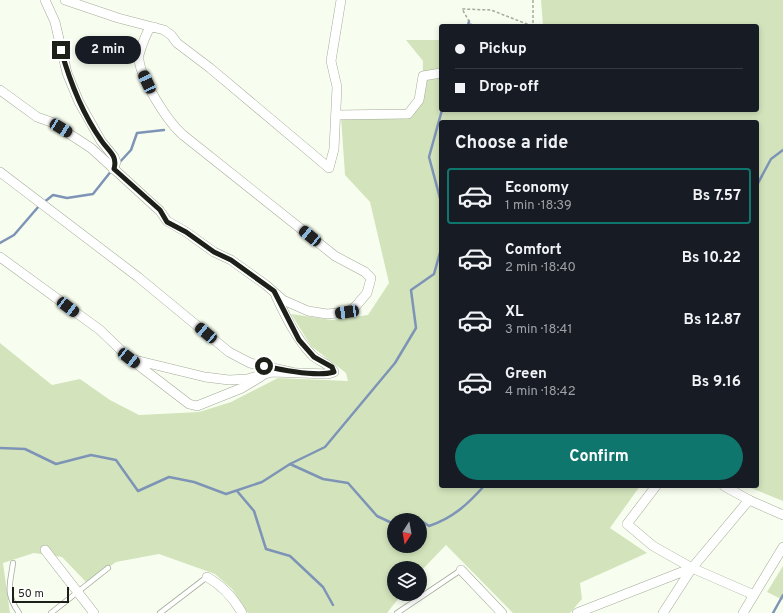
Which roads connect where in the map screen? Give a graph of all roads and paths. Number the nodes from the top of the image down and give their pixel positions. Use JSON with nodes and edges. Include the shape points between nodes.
{"nodes":[{"id":1,"x":45,"y":0,"type":"edge"},
{"id":2,"x":66,"y":0,"type":"edge"},
{"id":3,"x":341,"y":0,"type":"edge"},
{"id":4,"x":533,"y":0,"type":"edge"},
{"id":5,"x":471,"y":24,"type":"edge"},
{"id":6,"x":528,"y":24,"type":"edge"},
{"id":7,"x":533,"y":24,"type":"edge"},
{"id":8,"x":154,"y":27,"type":"junction"},
{"id":9,"x":439,"y":72,"type":"edge"},
{"id":10,"x":0,"y":90,"type":"edge"},
{"id":11,"x":336,"y":115,"type":"junction"},
{"id":12,"x":114,"y":169,"type":"junction"},
{"id":13,"x":0,"y":172,"type":"edge"},
{"id":14,"x":0,"y":257,"type":"edge"},
{"id":15,"x":274,"y":291,"type":"junction"},
{"id":16,"x":129,"y":358,"type":"junction"},
{"id":17,"x":291,"y":372,"type":"junction"},
{"id":18,"x":262,"y":376,"type":"junction"},
{"id":19,"x":654,"y":488,"type":"edge"},
{"id":20,"x":728,"y":488,"type":"edge"},
{"id":21,"x":749,"y":500,"type":"junction"},
{"id":22,"x":783,"y":514,"type":"edge"},
{"id":23,"x":783,"y":547,"type":"edge"},
{"id":24,"x":45,"y":550,"type":"dead end"},
{"id":25,"x":54,"y":561,"type":"junction"},
{"id":26,"x":13,"y":563,"type":"dead end"},
{"id":27,"x":44,"y":564,"type":"dead end"},
{"id":28,"x":108,"y":568,"type":"dead end"},
{"id":29,"x":692,"y":568,"type":"junction"},
{"id":30,"x":461,"y":570,"type":"joint"},
{"id":31,"x":207,"y":577,"type":"joint"},
{"id":32,"x":77,"y":593,"type":"junction"},
{"id":33,"x":754,"y":595,"type":"junction"},
{"id":34,"x":19,"y":613,"type":"edge"},
{"id":35,"x":51,"y":613,"type":"edge"},
{"id":36,"x":94,"y":613,"type":"edge"},
{"id":37,"x":160,"y":613,"type":"edge"},
{"id":38,"x":242,"y":613,"type":"edge"},
{"id":39,"x":397,"y":613,"type":"edge"},
{"id":40,"x":502,"y":613,"type":"edge"},
{"id":41,"x":577,"y":613,"type":"edge"},
{"id":42,"x":663,"y":613,"type":"edge"},
{"id":43,"x":743,"y":613,"type":"edge"}],
"edges":[{"from":1,"to":12,"type":"street","via":[[55,22],[67,73],[79,102],[114,157]]},
{"from":2,"to":8,"type":"street"},
{"from":3,"to":11,"type":"street","via":[[330,61],[337,87]]},
{"from":4,"to":7,"type":"path"},
{"from":5,"to":6,"type":"path","via":[[462,9],[491,10]]},
{"from":8,"to":11,"type":"street","via":[[164,30],[329,168],[334,149]]},
{"from":8,"to":15,"type":"street","via":[[149,29],[146,36],[139,56],[140,67],[165,115],[174,126],[334,256],[365,272],[371,278],[367,293],[355,307],[337,314],[308,311],[283,300]]},
{"from":9,"to":11,"type":"street","via":[[423,76],[419,100],[408,114]]},
{"from":10,"to":12,"type":"street","via":[[36,117],[51,122],[71,134]]},
{"from":12,"to":15,"type":"street","via":[[160,210],[167,222],[231,260]]},
{"from":13,"to":17,"type":"street","via":[[138,277],[229,352],[250,362]]},
{"from":14,"to":16,"type":"street","via":[[100,330]]},
{"from":15,"to":17,"type":"street","via":[[299,340],[314,357],[332,367],[334,372]]},
{"from":16,"to":18,"type":"street","via":[[205,377],[229,380]]},
{"from":16,"to":18,"type":"street","via":[[189,404],[197,406],[242,388]]},
{"from":17,"to":18,"type":"street","via":[[272,372]]},
{"from":19,"to":29,"type":"street","via":[[627,524],[653,546]]},
{"from":20,"to":21,"type":"street"},
{"from":21,"to":22,"type":"street"},
{"from":21,"to":29,"type":"street"},
{"from":23,"to":33,"type":"street"},
{"from":24,"to":25,"type":"street"},
{"from":25,"to":27,"type":"street"},
{"from":25,"to":32,"type":"street"},
{"from":26,"to":34,"type":"lane","via":[[9,592],[10,600]]},
{"from":28,"to":32,"type":"lane"},
{"from":29,"to":33,"type":"street"},
{"from":29,"to":41,"type":"street"},
{"from":29,"to":42,"type":"street"},
{"from":30,"to":39,"type":"lane"},
{"from":30,"to":40,"type":"street"},
{"from":31,"to":37,"type":"lane"},
{"from":31,"to":38,"type":"street","via":[[222,586]]},
{"from":32,"to":35,"type":"lane"},
{"from":32,"to":36,"type":"street"},
{"from":33,"to":43,"type":"street"}]}
